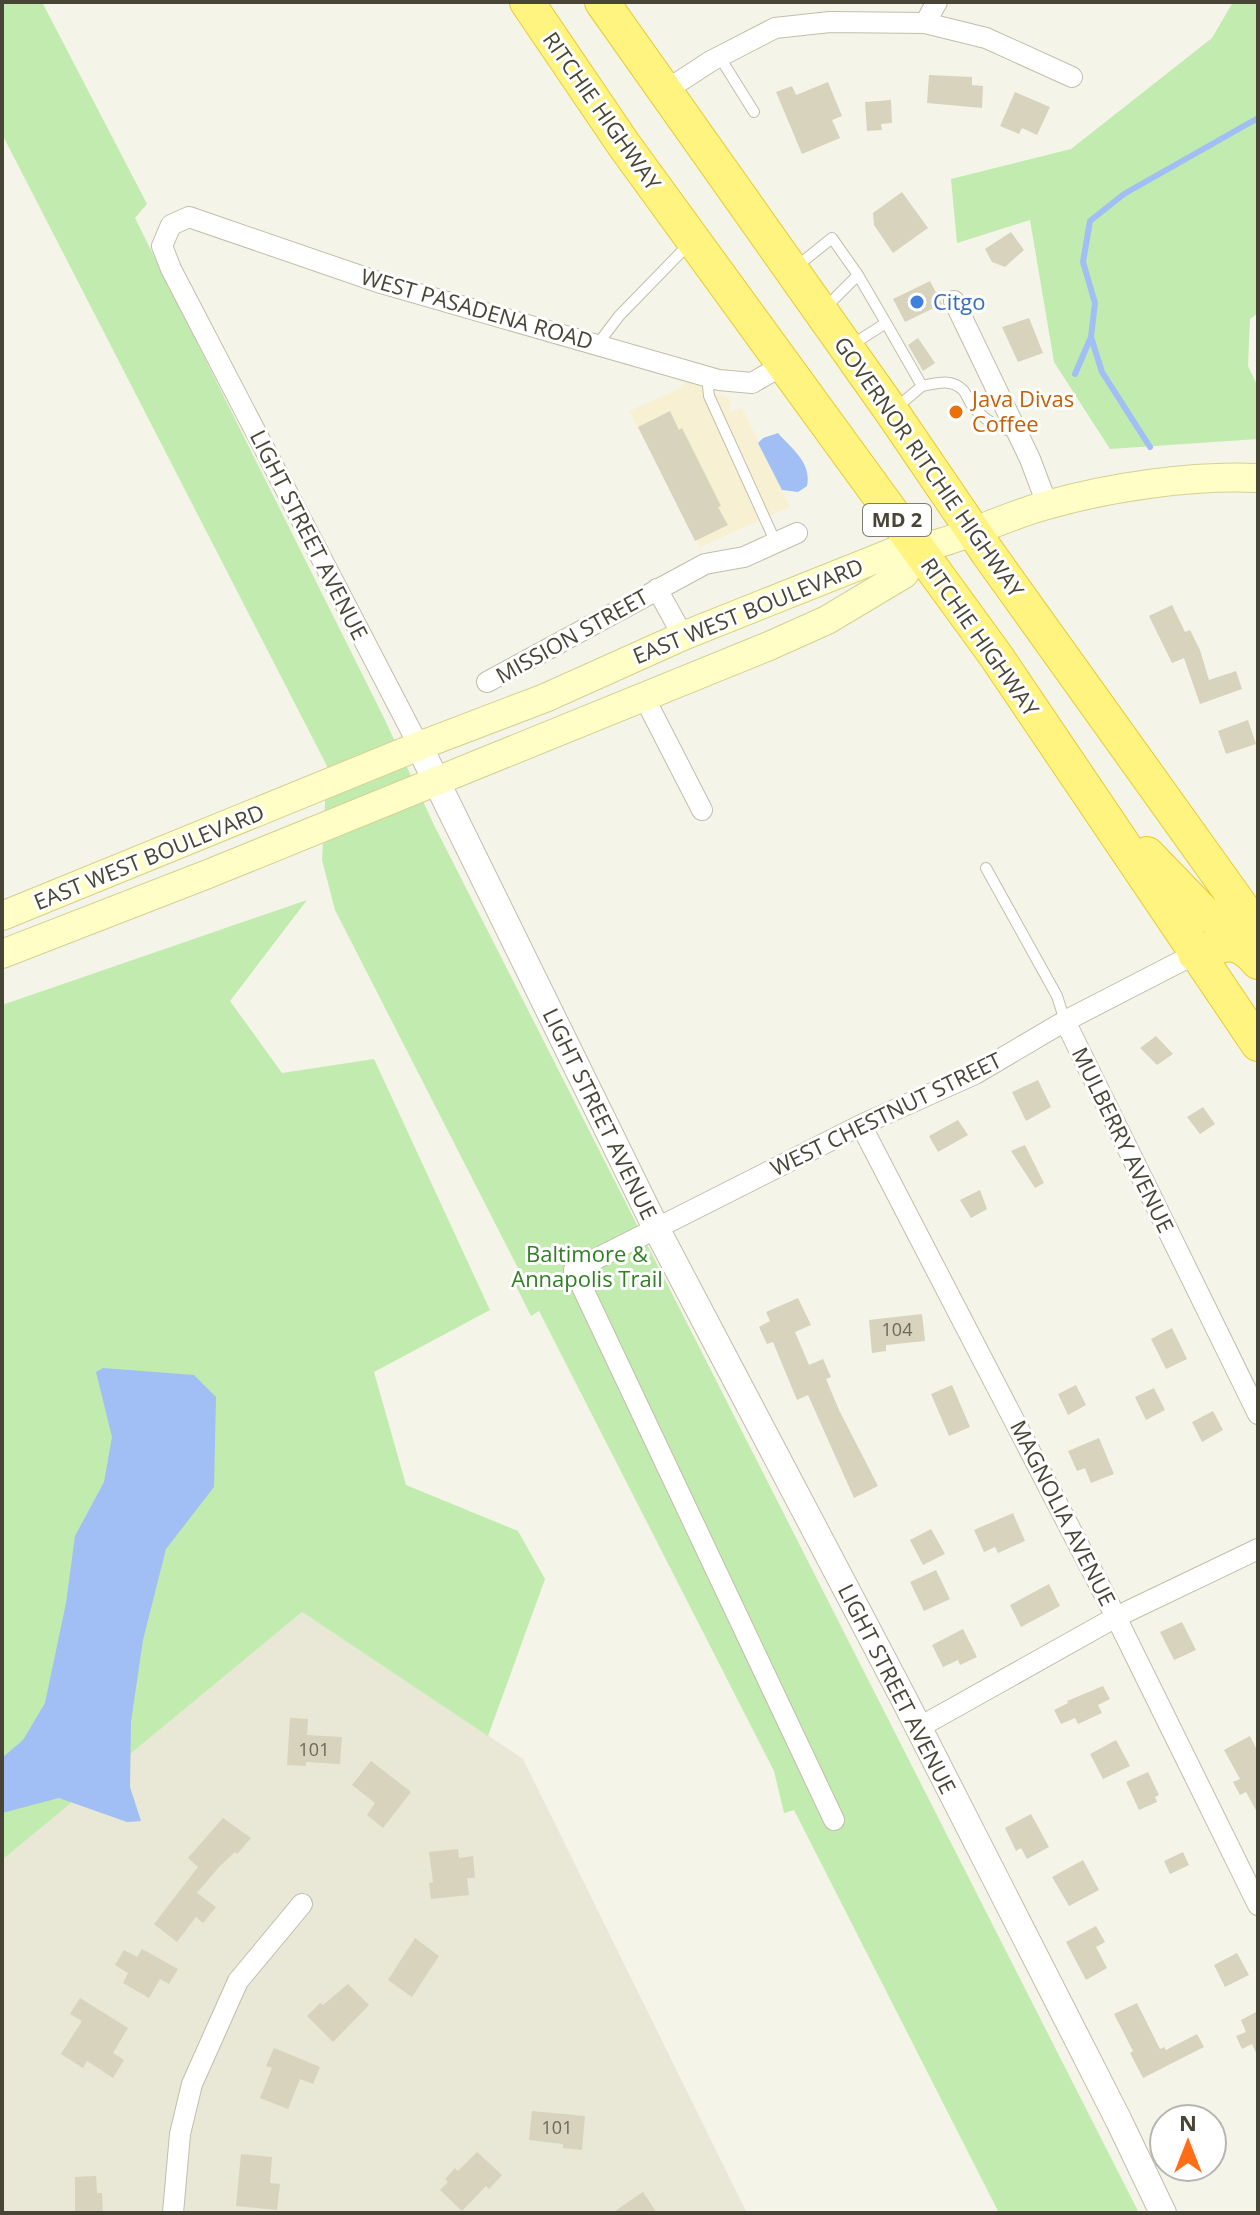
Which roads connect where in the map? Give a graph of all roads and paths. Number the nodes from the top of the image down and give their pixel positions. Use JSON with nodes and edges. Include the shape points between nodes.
{"nodes":[{"id":1,"x":527,"y":2,"type":"edge"},
{"id":2,"x":602,"y":2,"type":"edge"},
{"id":3,"x":937,"y":2,"type":"edge"},
{"id":4,"x":925,"y":23,"type":"junction"},
{"id":5,"x":719,"y":56,"type":"junction"},
{"id":6,"x":1072,"y":77,"type":"dead end"},
{"id":7,"x":665,"y":91,"type":"junction"},
{"id":8,"x":754,"y":112,"type":"dead end"},
{"id":9,"x":171,"y":225,"type":"joint"},
{"id":10,"x":693,"y":240,"type":"junction"},
{"id":11,"x":791,"y":271,"type":"junction"},
{"id":12,"x":858,"y":275,"type":"junction"},
{"id":13,"x":954,"y":301,"type":"dead end"},
{"id":14,"x":821,"y":312,"type":"junction"},
{"id":15,"x":886,"y":323,"type":"junction"},
{"id":16,"x":597,"y":345,"type":"junction"},
{"id":17,"x":846,"y":348,"type":"junction"},
{"id":18,"x":783,"y":365,"type":"junction"},
{"id":19,"x":707,"y":376,"type":"junction"},
{"id":20,"x":922,"y":386,"type":"junction"},
{"id":21,"x":892,"y":412,"type":"junction"},
{"id":22,"x":1017,"y":433,"type":"junction"},
{"id":23,"x":1258,"y":478,"type":"edge"},
{"id":24,"x":1047,"y":504,"type":"junction"},
{"id":25,"x":973,"y":529,"type":"junction"},
{"id":26,"x":797,"y":533,"type":"dead end"},
{"id":27,"x":776,"y":543,"type":"junction"},
{"id":28,"x":919,"y":550,"type":"junction"},
{"id":29,"x":657,"y":589,"type":"junction"},
{"id":30,"x":683,"y":636,"type":"junction"},
{"id":31,"x":487,"y":682,"type":"dead end"},
{"id":32,"x":643,"y":695,"type":"junction"},
{"id":33,"x":419,"y":746,"type":"junction"},
{"id":34,"x":437,"y":782,"type":"junction"},
{"id":35,"x":1084,"y":787,"type":"junction"},
{"id":36,"x":702,"y":810,"type":"dead end"},
{"id":37,"x":986,"y":868,"type":"dead end"},
{"id":38,"x":2,"y":916,"type":"edge"},
{"id":39,"x":1257,"y":927,"type":"edge"},
{"id":40,"x":2,"y":954,"type":"edge"},
{"id":41,"x":1195,"y":954,"type":"junction"},
{"id":42,"x":1258,"y":962,"type":"edge"},
{"id":43,"x":1065,"y":1021,"type":"junction"},
{"id":44,"x":1258,"y":1044,"type":"edge"},
{"id":45,"x":861,"y":1125,"type":"junction"},
{"id":46,"x":656,"y":1228,"type":"junction"},
{"id":47,"x":1258,"y":1414,"type":"edge"},
{"id":48,"x":1258,"y":1549,"type":"edge"},
{"id":49,"x":1116,"y":1617,"type":"junction"},
{"id":50,"x":918,"y":1728,"type":"junction"},
{"id":51,"x":834,"y":1820,"type":"dead end"},
{"id":52,"x":302,"y":1904,"type":"dead end"},
{"id":53,"x":1258,"y":1905,"type":"edge"},
{"id":54,"x":173,"y":2213,"type":"edge"},
{"id":55,"x":1163,"y":2213,"type":"edge"}],
"edges":[{"from":1,"to":10,"type":"highway","name":"RITCHIE HIGHWAY","number":"MD 2"},
{"from":2,"to":7,"type":"highway","name":"GOVERNOR RITCHIE HIGHWAY","number":"MD 2"},
{"from":3,"to":4,"type":"street"},
{"from":4,"to":5,"type":"street","via":[[830,22],[775,28]]},
{"from":4,"to":6,"type":"street","via":[[986,38]]},
{"from":5,"to":7,"type":"street"},
{"from":5,"to":8,"type":"lane"},
{"from":7,"to":11,"type":"highway","name":"GOVERNOR RITCHIE HIGHWAY","number":"MD 2"},
{"from":9,"to":16,"type":"street","name":"WEST PASADENA ROAD","via":[[189,217],[381,283]]},
{"from":9,"to":33,"type":"street","name":"LIGHT STREET AVENUE","via":[[162,246],[171,269]]},
{"from":10,"to":16,"type":"lane"},
{"from":10,"to":18,"type":"highway","name":"RITCHIE HIGHWAY","number":"MD 2"},
{"from":11,"to":12,"type":"lane","via":[[832,238]]},
{"from":11,"to":14,"type":"highway","name":"GOVERNOR RITCHIE HIGHWAY","number":"MD 2"},
{"from":12,"to":14,"type":"lane"},
{"from":12,"to":15,"type":"lane"},
{"from":13,"to":22,"type":"street"},
{"from":14,"to":17,"type":"highway","name":"GOVERNOR RITCHIE HIGHWAY","number":"MD 2"},
{"from":15,"to":17,"type":"lane"},
{"from":15,"to":20,"type":"lane"},
{"from":16,"to":19,"type":"street","name":"WEST PASADENA ROAD"},
{"from":17,"to":21,"type":"highway","name":"GOVERNOR RITCHIE HIGHWAY","number":"MD 2"},
{"from":18,"to":19,"type":"street","name":"WEST PASADENA ROAD","via":[[752,383]]},
{"from":18,"to":28,"type":"highway","name":"RITCHIE HIGHWAY","number":"MD 2"},
{"from":19,"to":27,"type":"lane","via":[[709,396]]},
{"from":20,"to":21,"type":"lane"},
{"from":20,"to":22,"type":"lane","via":[[951,382],[975,410],[1001,429]]},
{"from":21,"to":25,"type":"highway","name":"GOVERNOR RITCHIE HIGHWAY","number":"MD 2"},
{"from":22,"to":24,"type":"street"},
{"from":23,"to":24,"type":"main road","via":[[1223,476],[1155,484]]},
{"from":24,"to":25,"type":"main road"},
{"from":25,"to":28,"type":"main road"},
{"from":25,"to":39,"type":"highway","name":"GOVERNOR RITCHIE HIGHWAY","number":"MD 2"},
{"from":26,"to":27,"type":"street","name":"MISSION STREET"},
{"from":27,"to":29,"type":"street","name":"MISSION STREET","via":[[744,557],[705,564]]},
{"from":28,"to":30,"type":"main road","name":"EAST WEST BOULEVARD","via":[[896,551]]},
{"from":28,"to":32,"type":"main road","name":"EAST WEST BOULEVARD","via":[[904,574],[827,620]]},
{"from":28,"to":35,"type":"highway","name":"RITCHIE HIGHWAY","number":"MD 2"},
{"from":29,"to":30,"type":"street","name":"MISSION STREET"},
{"from":29,"to":31,"type":"street","name":"MISSION STREET"},
{"from":30,"to":33,"type":"main road","name":"EAST WEST BOULEVARD","via":[[545,698]]},
{"from":32,"to":34,"type":"main road","name":"EAST WEST BOULEVARD"},
{"from":32,"to":36,"type":"street"},
{"from":33,"to":34,"type":"street","name":"LIGHT STREET AVENUE"},
{"from":33,"to":38,"type":"main road","name":"EAST WEST BOULEVARD"},
{"from":34,"to":40,"type":"main road","name":"EAST WEST BOULEVARD"},
{"from":34,"to":46,"type":"street","name":"LIGHT STREET AVENUE"},
{"from":35,"to":39,"type":"highway","via":[[1206,915]]},
{"from":35,"to":41,"type":"highway","name":"RITCHIE HIGHWAY","number":"MD 2"},
{"from":37,"to":43,"type":"lane","name":"MULBERRY AVENUE","via":[[1057,996]]},
{"from":41,"to":42,"type":"highway","via":[[1221,944],[1236,945]]},
{"from":41,"to":43,"type":"street","name":"WEST CHESTNUT STREET"},
{"from":41,"to":44,"type":"highway","name":"RITCHIE HIGHWAY","number":"MD 2"},
{"from":43,"to":45,"type":"street","name":"WEST CHESTNUT STREET","via":[[975,1074]]},
{"from":43,"to":47,"type":"street","name":"MULBERRY AVENUE"},
{"from":45,"to":46,"type":"street","name":"WEST CHESTNUT STREET"},
{"from":45,"to":49,"type":"street","name":"MAGNOLIA AVENUE"},
{"from":46,"to":50,"type":"street","name":"LIGHT STREET AVENUE"},
{"from":46,"to":51,"type":"street","name":"WEST CHESTNUT STREET","via":[[574,1270]]},
{"from":48,"to":49,"type":"street"},
{"from":49,"to":50,"type":"street"},
{"from":49,"to":53,"type":"street","name":"MAGNOLIA AVENUE"},
{"from":50,"to":55,"type":"street","name":"LIGHT STREET AVENUE"},
{"from":52,"to":54,"type":"street","via":[[238,1981],[192,2084],[180,2134]]}]}
